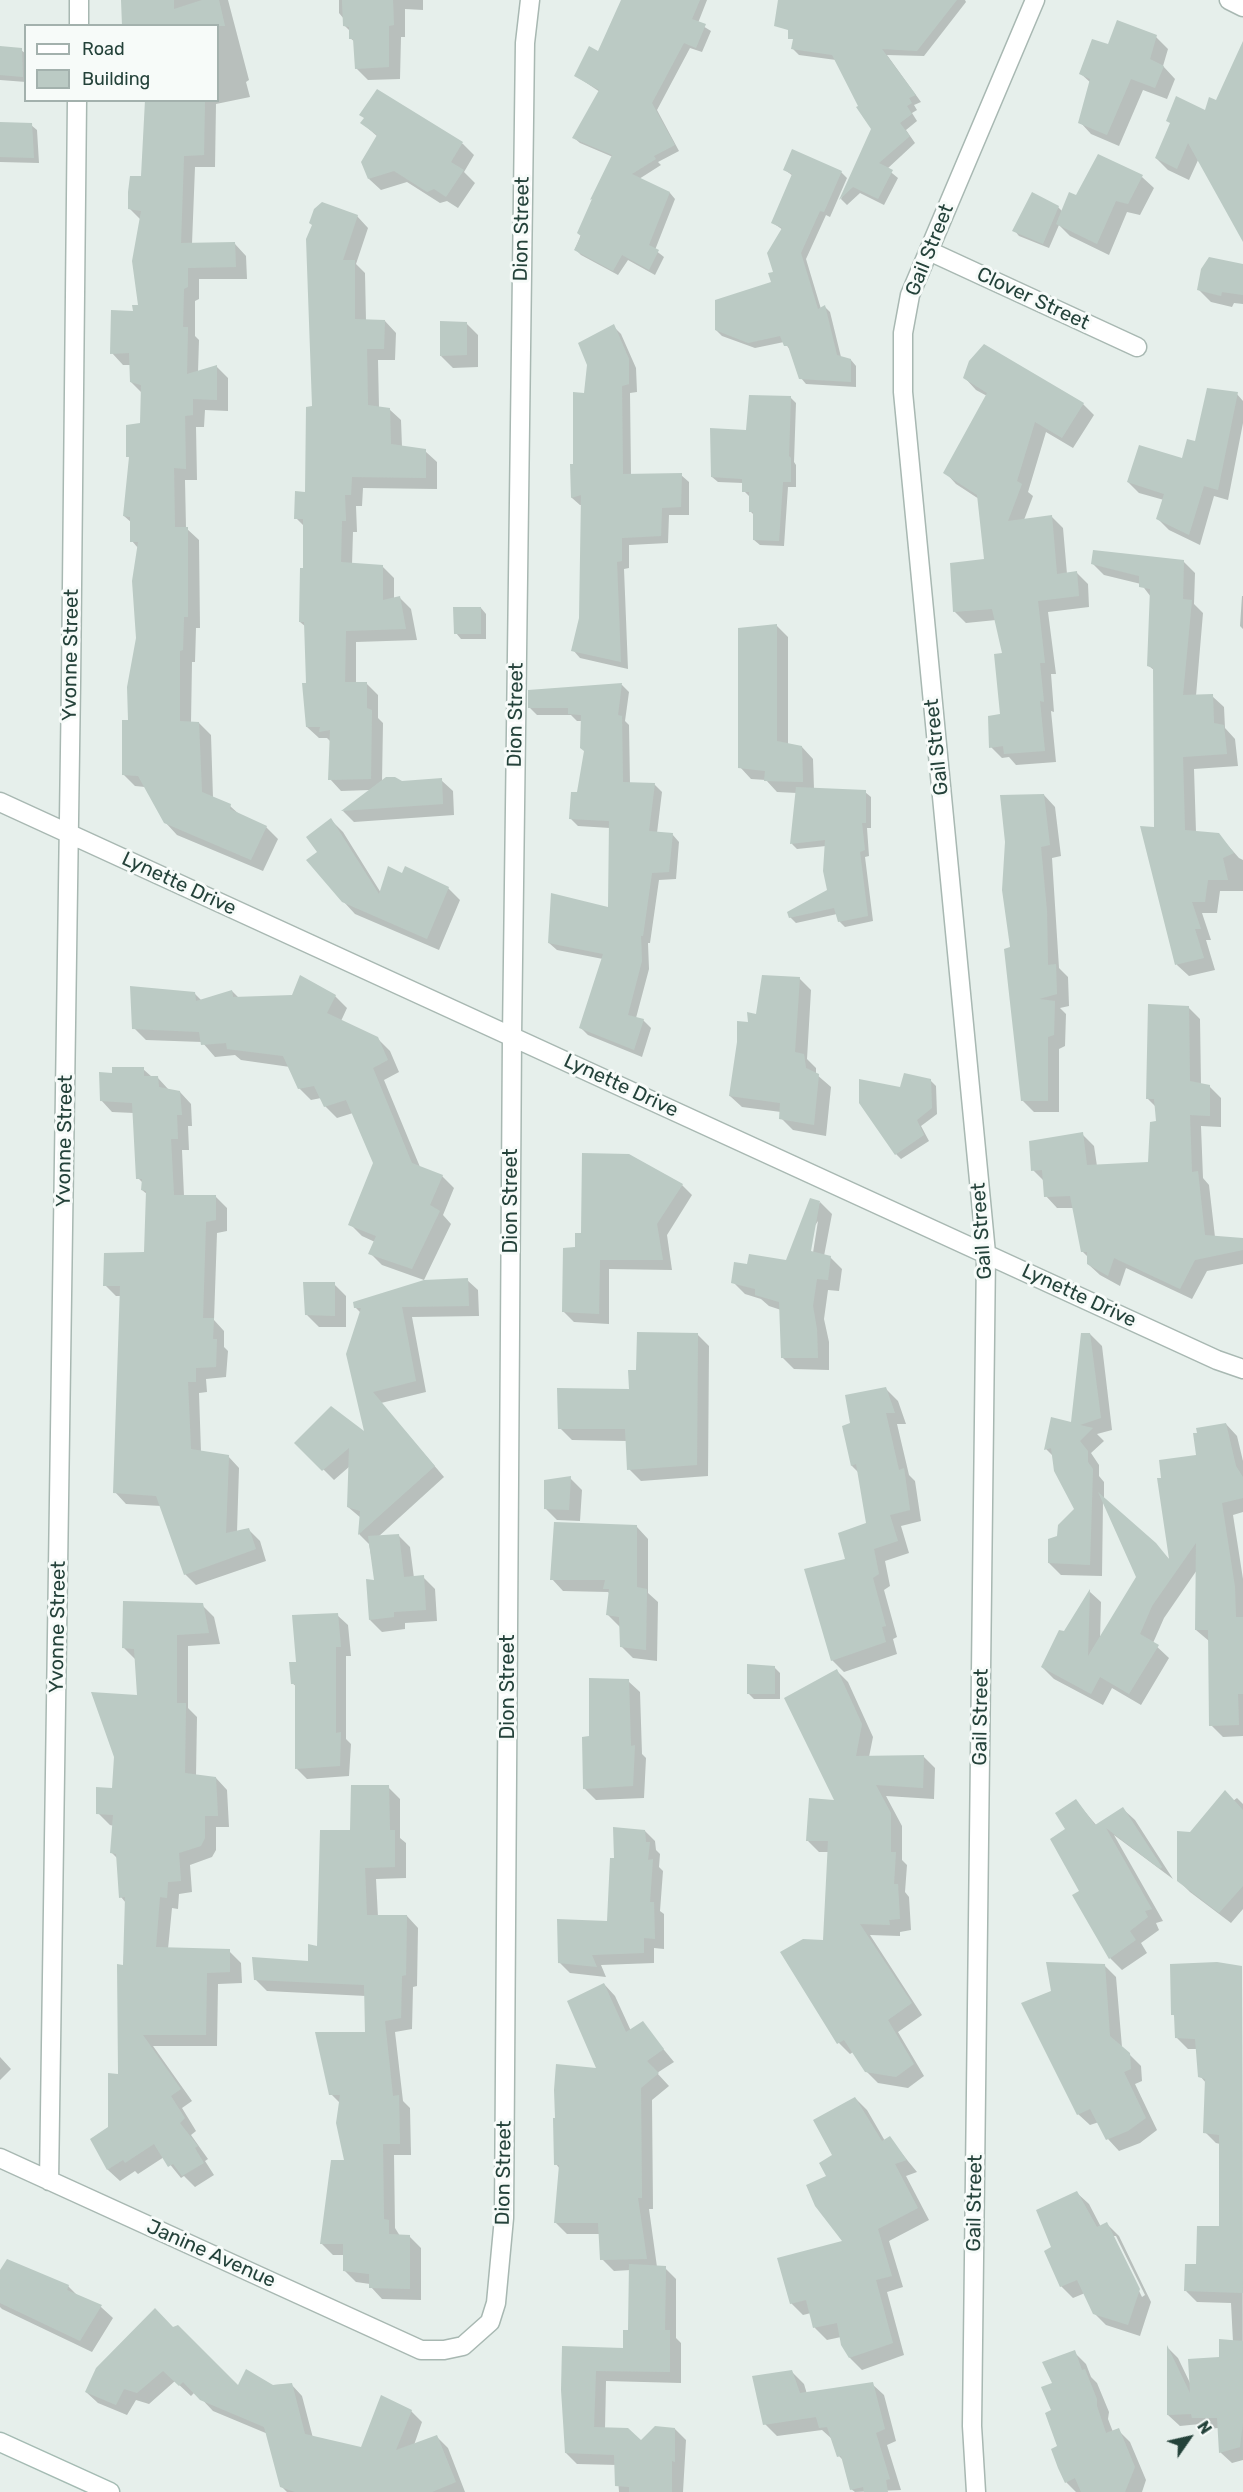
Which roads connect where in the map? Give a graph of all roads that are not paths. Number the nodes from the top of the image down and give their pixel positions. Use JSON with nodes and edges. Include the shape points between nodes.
{"nodes":[{"id":1,"x":80,"y":0,"type":"edge"},
{"id":2,"x":530,"y":0,"type":"edge"},
{"id":3,"x":1035,"y":0,"type":"edge"},
{"id":4,"x":1229,"y":0,"type":"edge"},
{"id":5,"x":1243,"y":7,"type":"edge"},
{"id":6,"x":79,"y":24,"type":"edge"},
{"id":7,"x":77,"y":102,"type":"edge"},
{"id":8,"x":929,"y":251,"type":"junction"},
{"id":9,"x":1137,"y":347,"type":"dead end"},
{"id":10,"x":0,"y":802,"type":"edge"},
{"id":11,"x":69,"y":834,"type":"junction"},
{"id":12,"x":512,"y":1036,"type":"junction"},
{"id":13,"x":986,"y":1253,"type":"junction"},
{"id":14,"x":1243,"y":1369,"type":"edge"},
{"id":15,"x":0,"y":2158,"type":"edge"},
{"id":16,"x":49,"y":2181,"type":"junction"},
{"id":17,"x":421,"y":2350,"type":"joint"},
{"id":18,"x":0,"y":2442,"type":"edge"},
{"id":19,"x":110,"y":2492,"type":"edge"},
{"id":20,"x":976,"y":2492,"type":"edge"}],
"edges":[{"from":1,"to":6,"type":"street"},
{"from":2,"to":12,"type":"street","name":"Dion Street","via":[[525,43]]},
{"from":3,"to":8,"type":"street","name":"Gail Street"},
{"from":4,"to":5,"type":"street"},
{"from":7,"to":11,"type":"street","name":"Yvonne Street"},
{"from":8,"to":9,"type":"street","name":"Clover Street"},
{"from":8,"to":13,"type":"street","name":"Gail Street","via":[[910,296],[903,333],[903,392]]},
{"from":10,"to":11,"type":"street","name":"Lynette Drive"},
{"from":11,"to":12,"type":"street","name":"Lynette Drive"},
{"from":11,"to":16,"type":"street","name":"Yvonne Street"},
{"from":12,"to":13,"type":"street","name":"Lynette Drive"},
{"from":12,"to":17,"type":"street","name":"Dion Street","via":[[504,2218],[496,2303],[490,2322],[463,2346]]},
{"from":13,"to":14,"type":"street","name":"Lynette Drive"},
{"from":13,"to":20,"type":"street","name":"Gail Street","via":[[972,2426]]},
{"from":15,"to":16,"type":"street","name":"Janine Avenue"},
{"from":16,"to":17,"type":"street","name":"Janine Avenue"},
{"from":18,"to":19,"type":"street"}]}
